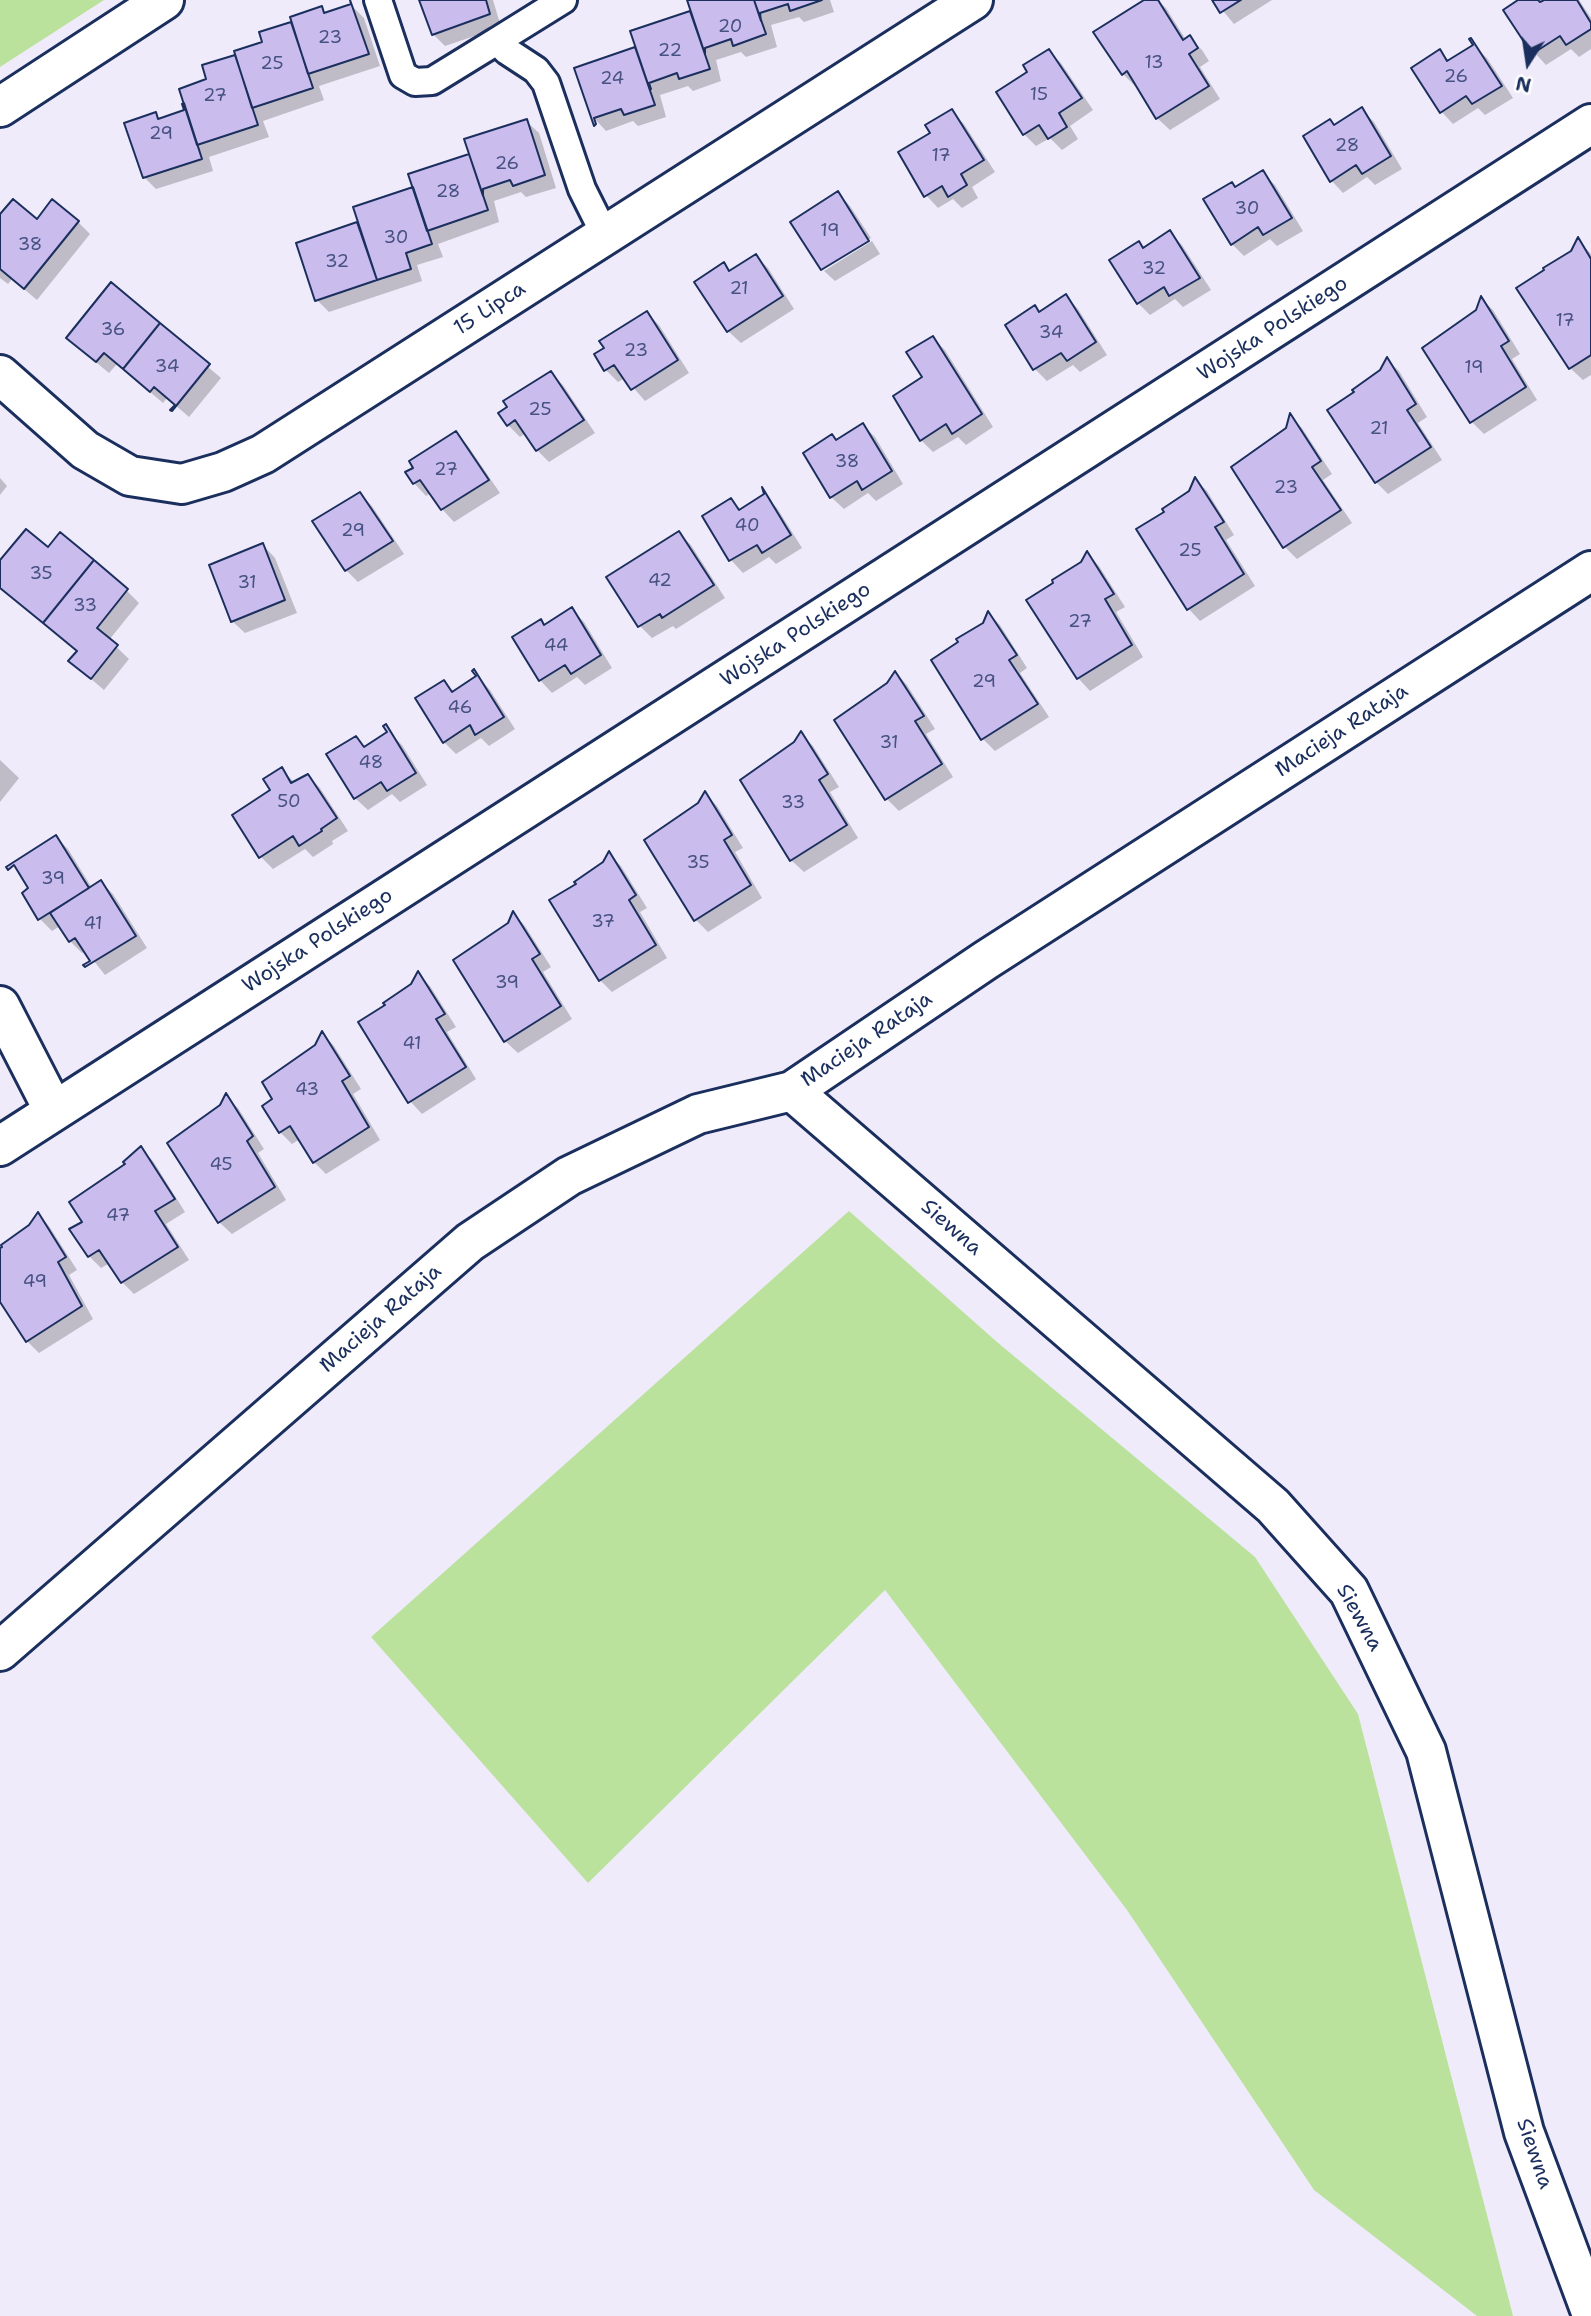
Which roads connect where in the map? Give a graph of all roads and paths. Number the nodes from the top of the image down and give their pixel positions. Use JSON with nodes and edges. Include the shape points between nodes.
{"nodes":[{"id":1,"x":164,"y":0,"type":"edge"},
{"id":2,"x":378,"y":0,"type":"edge"},
{"id":3,"x":563,"y":0,"type":"edge"},
{"id":4,"x":973,"y":0,"type":"edge"},
{"id":5,"x":497,"y":41,"type":"junction"},
{"id":6,"x":0,"y":107,"type":"edge"},
{"id":7,"x":1591,"y":124,"type":"edge"},
{"id":8,"x":605,"y":236,"type":"junction"},
{"id":9,"x":0,"y":375,"type":"edge"},
{"id":10,"x":1591,"y":571,"type":"edge"},
{"id":11,"x":0,"y":1006,"type":"edge"},
{"id":12,"x":792,"y":1091,"type":"junction"},
{"id":13,"x":54,"y":1111,"type":"junction"},
{"id":14,"x":0,"y":1146,"type":"edge"},
{"id":15,"x":0,"y":1651,"type":"edge"},
{"id":16,"x":1591,"y":2312,"type":"edge"}],
"edges":[{"from":1,"to":6,"type":"street"},
{"from":2,"to":5,"type":"lane","via":[[403,75],[415,82],[432,81]]},
{"from":3,"to":5,"type":"lane"},
{"from":4,"to":8,"type":"street","name":"15 Lipca"},
{"from":5,"to":8,"type":"lane","via":[[547,83],[582,189]]},
{"from":7,"to":13,"type":"street","name":"Wojska Polskiego"},
{"from":8,"to":9,"type":"street","name":"15 Lipca","via":[[263,454],[181,484],[130,476],[85,450]]},
{"from":10,"to":12,"type":"street","name":"Macieja Rataja"},
{"from":11,"to":13,"type":"street"},
{"from":12,"to":15,"type":"street","name":"Macieja Rataja","via":[[698,1114],[569,1176],[470,1242]]},
{"from":12,"to":16,"type":"street","name":"Siewna","via":[[1273,1506],[1349,1591],[1426,1751],[1524,2132]]},
{"from":13,"to":14,"type":"street","name":"Wojska Polskiego"}]}
